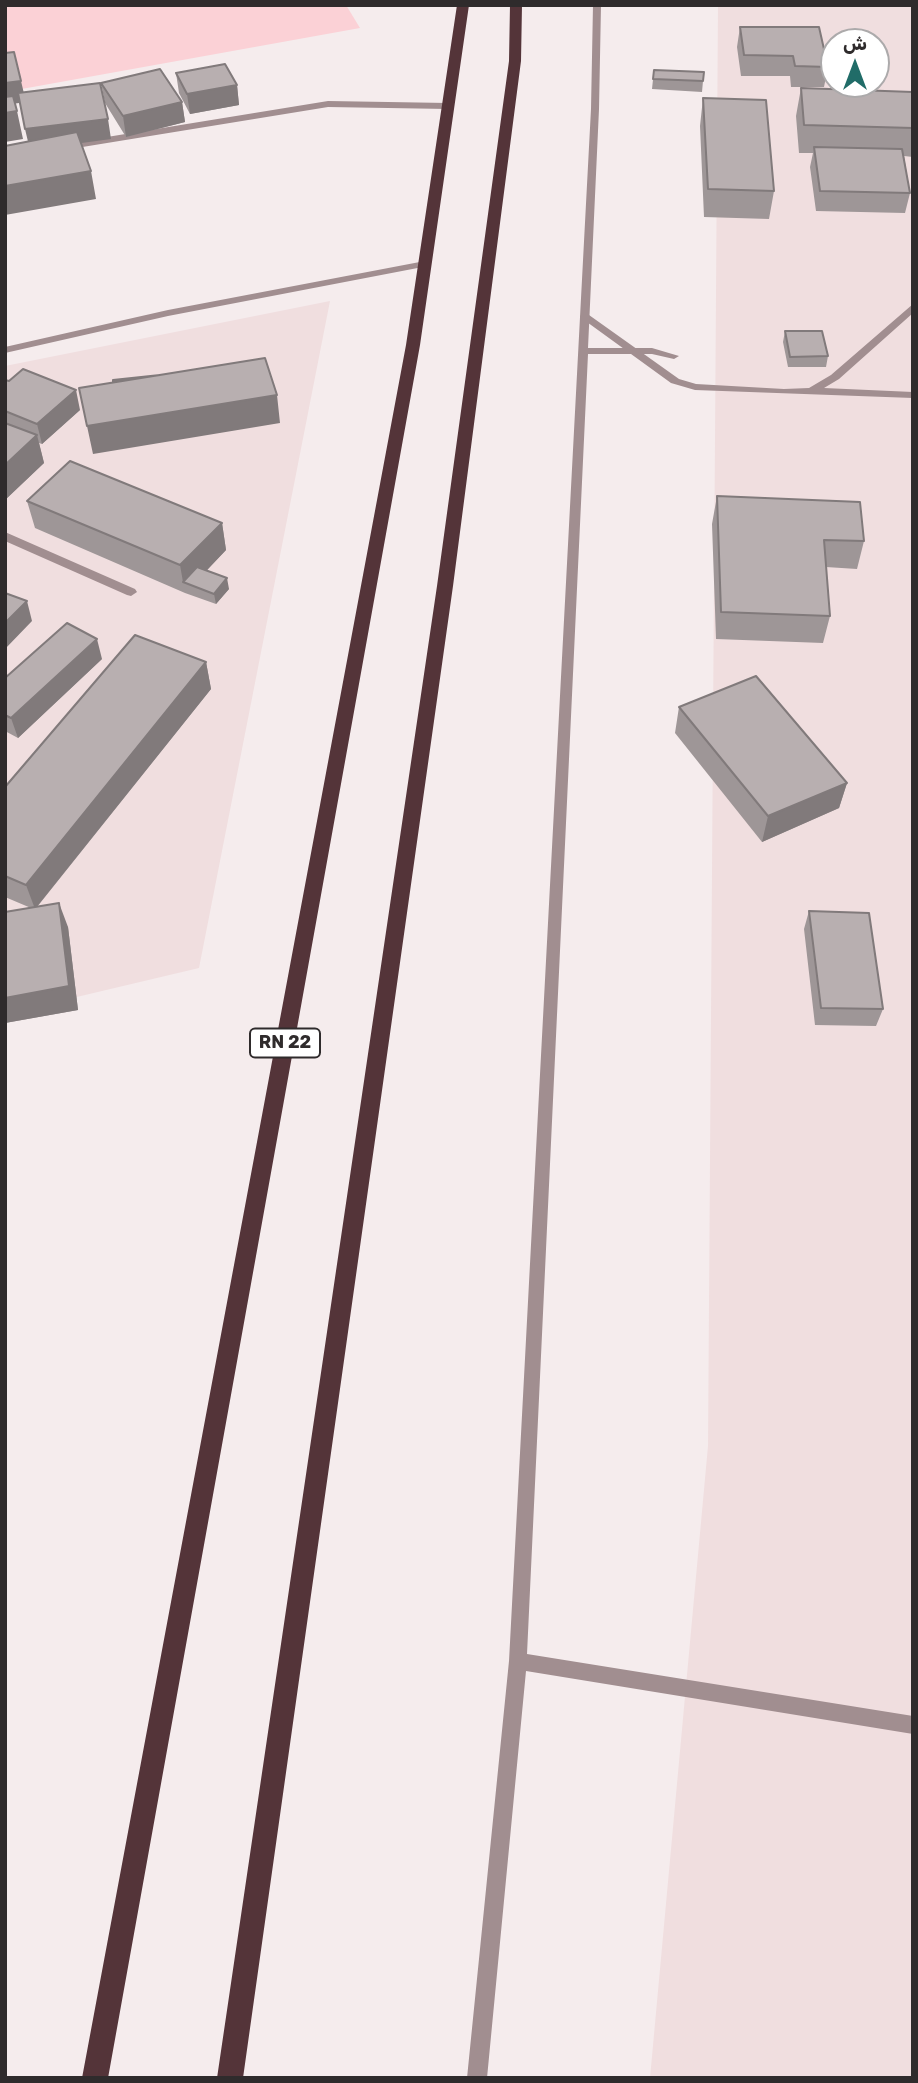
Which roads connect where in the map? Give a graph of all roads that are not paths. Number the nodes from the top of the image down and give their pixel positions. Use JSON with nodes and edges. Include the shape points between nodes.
{"nodes":[{"id":1,"x":463,"y":5,"type":"edge"},
{"id":2,"x":516,"y":5,"type":"edge"},
{"id":3,"x":597,"y":5,"type":"edge"},
{"id":4,"x":448,"y":106,"type":"junction"},
{"id":5,"x":54,"y":149,"type":"edge"},
{"id":6,"x":425,"y":264,"type":"junction"},
{"id":7,"x":913,"y":307,"type":"edge"},
{"id":8,"x":585,"y":317,"type":"junction"},
{"id":9,"x":5,"y":350,"type":"edge"},
{"id":10,"x":583,"y":351,"type":"junction"},
{"id":11,"x":630,"y":351,"type":"junction"},
{"id":12,"x":674,"y":356,"type":"dead end"},
{"id":13,"x":811,"y":391,"type":"junction"},
{"id":14,"x":913,"y":395,"type":"edge"},
{"id":15,"x":5,"y":536,"type":"edge"},
{"id":16,"x":131,"y":592,"type":"dead end"},
{"id":17,"x":519,"y":1661,"type":"junction"},
{"id":18,"x":913,"y":1725,"type":"edge"},
{"id":19,"x":95,"y":2078,"type":"edge"},
{"id":20,"x":230,"y":2078,"type":"edge"},
{"id":21,"x":477,"y":2078,"type":"edge"}],
"edges":[{"from":1,"to":4,"type":"highway","number":"RN 22"},
{"from":2,"to":20,"type":"highway","via":[[515,61],[448,559]]},
{"from":3,"to":8,"type":"street"},
{"from":4,"to":5,"type":"street","via":[[328,104]]},
{"from":4,"to":6,"type":"highway","number":"RN 22"},
{"from":6,"to":9,"type":"street","via":[[168,313]]},
{"from":6,"to":19,"type":"highway","number":"RN 22","via":[[414,345]]},
{"from":7,"to":13,"type":"street","via":[[835,377]]},
{"from":8,"to":10,"type":"street"},
{"from":8,"to":11,"type":"street"},
{"from":10,"to":11,"type":"street"},
{"from":10,"to":17,"type":"street"},
{"from":11,"to":12,"type":"street"},
{"from":11,"to":13,"type":"street","via":[[675,381],[695,387]]},
{"from":13,"to":14,"type":"street"},
{"from":15,"to":16,"type":"street"},
{"from":17,"to":18,"type":"street"},
{"from":17,"to":21,"type":"street"}]}
